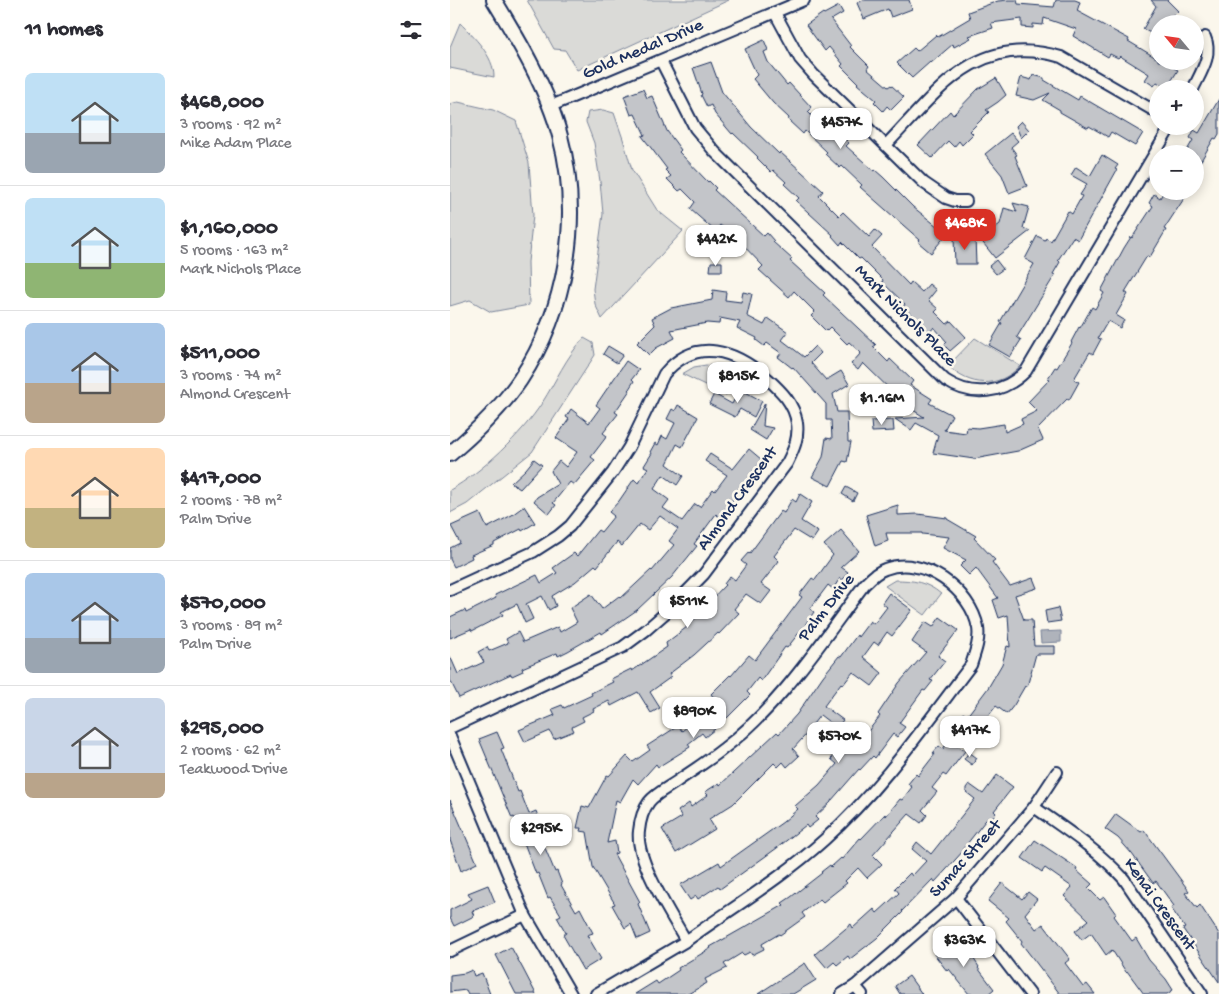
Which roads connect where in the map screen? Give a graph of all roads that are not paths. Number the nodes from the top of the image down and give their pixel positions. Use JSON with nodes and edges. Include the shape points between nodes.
{"nodes":[{"id":1,"x":494,"y":0,"type":"edge"},
{"id":2,"x":804,"y":0,"type":"edge"},
{"id":3,"x":775,"y":13,"type":"junction"},
{"id":4,"x":1205,"y":37,"type":"dead end"},
{"id":5,"x":661,"y":61,"type":"junction"},
{"id":6,"x":1197,"y":80,"type":"edge"},
{"id":7,"x":551,"y":106,"type":"junction"},
{"id":8,"x":1149,"y":108,"type":"edge"},
{"id":9,"x":1166,"y":135,"type":"edge"},
{"id":10,"x":886,"y":145,"type":"junction"},
{"id":11,"x":966,"y":201,"type":"dead end"},
{"id":12,"x":450,"y":454,"type":"edge"},
{"id":13,"x":450,"y":590,"type":"edge"},
{"id":14,"x":450,"y":728,"type":"edge"},
{"id":15,"x":450,"y":736,"type":"edge"},
{"id":16,"x":1057,"y":772,"type":"dead end"},
{"id":17,"x":1034,"y":807,"type":"junction"},
{"id":18,"x":956,"y":898,"type":"junction"},
{"id":19,"x":525,"y":915,"type":"junction"},
{"id":20,"x":686,"y":941,"type":"junction"},
{"id":21,"x":450,"y":951,"type":"edge"},
{"id":22,"x":858,"y":990,"type":"edge"},
{"id":23,"x":571,"y":994,"type":"edge"},
{"id":24,"x":596,"y":994,"type":"edge"},
{"id":25,"x":842,"y":994,"type":"edge"},
{"id":26,"x":1030,"y":994,"type":"edge"},
{"id":27,"x":1202,"y":994,"type":"edge"}],
"edges":[{"from":1,"to":7,"type":"main road"},
{"from":2,"to":3,"type":"street","name":"Gold Medal Drive"},
{"from":3,"to":5,"type":"street","name":"Gold Medal Drive"},
{"from":3,"to":10,"type":"street","via":[[800,59]]},
{"from":4,"to":6,"type":"street","via":[[1209,46]]},
{"from":5,"to":7,"type":"street","name":"Gold Medal Drive"},
{"from":5,"to":9,"type":"street","name":"Mark Nichols Place","via":[[695,128],[714,152],[945,380],[972,391],[1002,388],[1026,371]]},
{"from":7,"to":12,"type":"main road","via":[[568,173],[570,208],[564,277],[554,312],[520,380],[476,432]]},
{"from":8,"to":10,"type":"street","via":[[1061,57],[1032,50],[1002,52],[973,62],[958,72]]},
{"from":10,"to":11,"type":"street","via":[[938,193],[956,202]]},
{"from":13,"to":14,"type":"street","name":"Almond Crescent","via":[[533,552],[570,526],[629,446],[664,374],[682,358],[704,351],[730,354],[764,376],[782,392],[793,408],[798,436],[787,462],[704,574],[670,609],[622,647]]},
{"from":15,"to":19,"type":"street"},
{"from":16,"to":17,"type":"street","name":"Sumac Street"},
{"from":17,"to":18,"type":"street","name":"Sumac Street"},
{"from":17,"to":27,"type":"street","name":"Kenai Crescent","via":[[1113,866]]},
{"from":18,"to":22,"type":"street","name":"Sumac Street"},
{"from":18,"to":26,"type":"street"},
{"from":19,"to":21,"type":"street"},
{"from":19,"to":23,"type":"street"},
{"from":20,"to":20,"type":"street","name":"Palm Drive","via":[[644,863],[639,845],[638,832],[649,802],[725,748],[768,707],[874,575],[895,566],[911,567],[927,570],[947,582],[963,596],[973,611],[978,629],[977,649],[971,665],[890,772],[846,819],[782,873]]},
{"from":20,"to":24,"type":"street","name":"Palm Drive"},
{"from":22,"to":25,"type":"street","name":"Sumac Street"}]}
